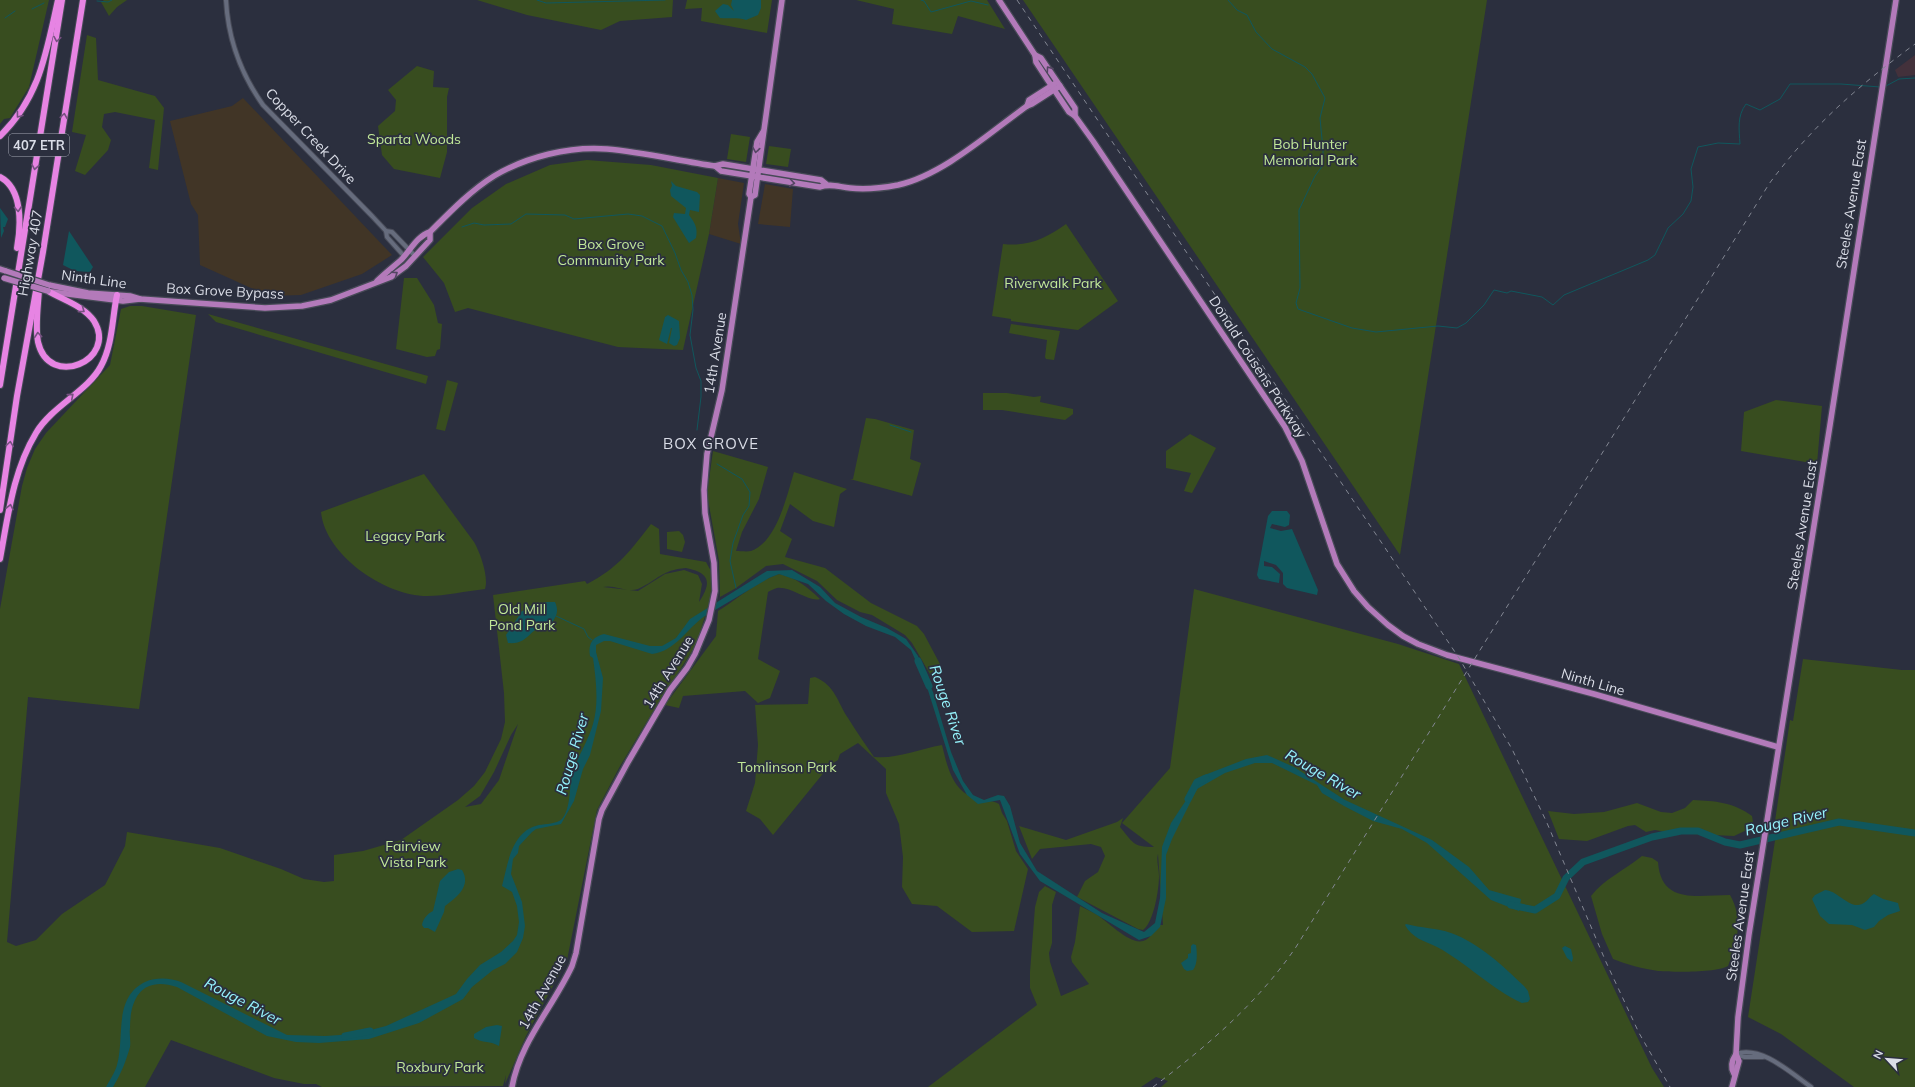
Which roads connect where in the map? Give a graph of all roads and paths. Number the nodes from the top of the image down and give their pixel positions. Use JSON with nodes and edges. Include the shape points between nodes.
{"nodes":[{"id":1,"x":58,"y":0,"type":"edge"},
{"id":2,"x":62,"y":0,"type":"edge"},
{"id":3,"x":83,"y":0,"type":"edge"},
{"id":4,"x":226,"y":0,"type":"edge"},
{"id":5,"x":782,"y":0,"type":"edge"},
{"id":6,"x":999,"y":0,"type":"edge"},
{"id":7,"x":1896,"y":0,"type":"edge"},
{"id":8,"x":1036,"y":55,"type":"junction"},
{"id":9,"x":1059,"y":84,"type":"junction"},
{"id":10,"x":1053,"y":88,"type":"junction"},
{"id":11,"x":1075,"y":116,"type":"junction"},
{"id":12,"x":763,"y":132,"type":"junction"},
{"id":13,"x":0,"y":136,"type":"edge"},
{"id":14,"x":715,"y":166,"type":"junction"},
{"id":15,"x":752,"y":169,"type":"junction"},
{"id":16,"x":759,"y":170,"type":"junction"},
{"id":17,"x":751,"y":176,"type":"junction"},
{"id":18,"x":0,"y":177,"type":"edge"},
{"id":19,"x":758,"y":177,"type":"junction"},
{"id":20,"x":826,"y":184,"type":"junction"},
{"id":21,"x":751,"y":197,"type":"junction"},
{"id":22,"x":386,"y":231,"type":"junction"},
{"id":23,"x":430,"y":232,"type":"junction"},
{"id":24,"x":409,"y":250,"type":"junction"},
{"id":25,"x":43,"y":252,"type":"junction"},
{"id":26,"x":404,"y":256,"type":"junction"},
{"id":27,"x":415,"y":256,"type":"junction"},
{"id":28,"x":0,"y":269,"type":"edge"},
{"id":29,"x":2,"y":277,"type":"edge"},
{"id":30,"x":377,"y":281,"type":"junction"},
{"id":31,"x":49,"y":288,"type":"junction"},
{"id":32,"x":15,"y":290,"type":"junction"},
{"id":33,"x":117,"y":298,"type":"junction"},
{"id":34,"x":140,"y":299,"type":"joint"},
{"id":35,"x":0,"y":384,"type":"edge"},
{"id":36,"x":0,"y":510,"type":"edge"},
{"id":37,"x":0,"y":559,"type":"edge"},
{"id":38,"x":1403,"y":636,"type":"joint"},
{"id":39,"x":1778,"y":747,"type":"junction"},
{"id":40,"x":1736,"y":1054,"type":"junction"},
{"id":41,"x":512,"y":1087,"type":"edge"},
{"id":42,"x":1732,"y":1087,"type":"edge"},
{"id":43,"x":1811,"y":1087,"type":"edge"}],
"edges":[{"from":1,"to":13,"type":"highway","one_way":true,"via":[[36,84],[26,106]]},
{"from":2,"to":32,"type":"highway","name":"Highway 407","number":"407 ETR","one_way":true},
{"from":25,"to":3,"type":"highway","name":"Highway 407","number":"407 ETR","one_way":true},
{"from":4,"to":22,"type":"street","name":"Copper Creek Drive","via":[[236,55],[255,94]]},
{"from":5,"to":12,"type":"main road","name":"14th Avenue"},
{"from":6,"to":8,"type":"main road","name":"Donald Cousens Parkway"},
{"from":7,"to":39,"type":"main road","name":"Steeles Avenue East"},
{"from":9,"to":8,"type":"main road","name":"Donald Cousens Parkway","one_way":true,"via":[[1041,58]]},
{"from":8,"to":10,"type":"main road","name":"Donald Cousens Parkway","via":[[1036,62]]},
{"from":9,"to":10,"type":"main road","name":"Box Grove Bypass"},
{"from":9,"to":11,"type":"main road","name":"Donald Cousens Parkway","via":[[1075,108]]},
{"from":10,"to":11,"type":"main road","name":"Donald Cousens Parkway","via":[[1069,112]]},
{"from":10,"to":20,"type":"main road","name":"Box Grove Bypass","via":[[1030,100],[1027,106],[940,169],[917,179],[877,188],[850,188]]},
{"from":11,"to":38,"type":"main road","name":"Donald Cousens Parkway","via":[[1285,427],[1302,461],[1331,548],[1345,578],[1368,607]]},
{"from":12,"to":15,"type":"main road","name":"14th Avenue","one_way":true,"via":[[757,142]]},
{"from":12,"to":16,"type":"main road","name":"14th Avenue"},
{"from":14,"to":15,"type":"main road","name":"Box Grove Bypass","via":[[723,164]]},
{"from":14,"to":17,"type":"main road","name":"Box Grove Bypass","via":[[721,171]]},
{"from":14,"to":23,"type":"main road","name":"Box Grove Bypass","via":[[607,149],[552,154],[521,163],[493,177]]},
{"from":15,"to":16,"type":"main road","name":"Box Grove Bypass"},
{"from":15,"to":17,"type":"main road","name":"14th Avenue"},
{"from":16,"to":19,"type":"main road","name":"14th Avenue"},
{"from":16,"to":20,"type":"main road","name":"Box Grove Bypass","via":[[821,180]]},
{"from":17,"to":19,"type":"main road","name":"Box Grove Bypass"},
{"from":17,"to":21,"type":"main road","name":"14th Avenue"},
{"from":18,"to":32,"type":"highway","one_way":true,"via":[[15,192],[18,207]]},
{"from":19,"to":20,"type":"main road","name":"Box Grove Bypass","one_way":true,"via":[[820,187]]},
{"from":19,"to":21,"type":"main road","name":"14th Avenue","via":[[755,195]]},
{"from":21,"to":41,"type":"main road","name":"14th Avenue","via":[[722,390],[707,454],[705,513],[714,563],[715,592],[709,620],[695,654],[670,690],[608,797],[599,819],[576,954],[572,966],[525,1047]]},
{"from":22,"to":24,"type":"street","name":"Copper Creek Drive","via":[[392,232]]},
{"from":22,"to":26,"type":"street","name":"Copper Creek Drive","via":[[387,237]]},
{"from":23,"to":24,"type":"main road","name":"Box Grove Bypass","via":[[424,234]]},
{"from":23,"to":27,"type":"main road","name":"Box Grove Bypass","via":[[430,240]]},
{"from":24,"to":26,"type":"main road","name":"Box Grove Bypass"},
{"from":24,"to":27,"type":"street","name":"Copper Creek Drive"},
{"from":31,"to":25,"type":"highway","one_way":true,"via":[[86,312],[94,322],[98,333],[98,345],[92,356],[82,364],[69,367],[56,365],[44,356],[38,343]]},
{"from":36,"to":25,"type":"highway","name":"Highway 407","number":"407 ETR","one_way":true},
{"from":26,"to":30,"type":"main road","name":"Box Grove Bypass"},
{"from":30,"to":27,"type":"main road","name":"Box Grove Bypass","one_way":true,"via":[[391,277]]},
{"from":28,"to":31,"type":"main road","name":"Ninth Line","bridge":true},
{"from":29,"to":31,"type":"main road","name":"Ninth Line","bridge":true},
{"from":30,"to":34,"type":"main road","name":"Box Grove Bypass","via":[[331,300],[302,306],[265,308]]},
{"from":31,"to":33,"type":"main road","name":"Ninth Line"},
{"from":32,"to":35,"type":"highway","name":"Highway 407","number":"407 ETR"},
{"from":33,"to":34,"type":"main road","name":"Ninth Line","via":[[129,302]]},
{"from":37,"to":33,"type":"highway","one_way":true,"via":[[16,478],[24,453],[52,412],[88,382],[101,367],[112,333]]},
{"from":38,"to":39,"type":"main road","name":"Ninth Line","via":[[1447,655]]},
{"from":39,"to":40,"type":"main road","name":"Steeles Avenue East","via":[[1739,1002]]},
{"from":40,"to":42,"type":"main road","name":"Steeles Avenue East","via":[[1732,1059]]},
{"from":40,"to":43,"type":"street","via":[[1744,1051],[1758,1053],[1776,1062]]}]}
